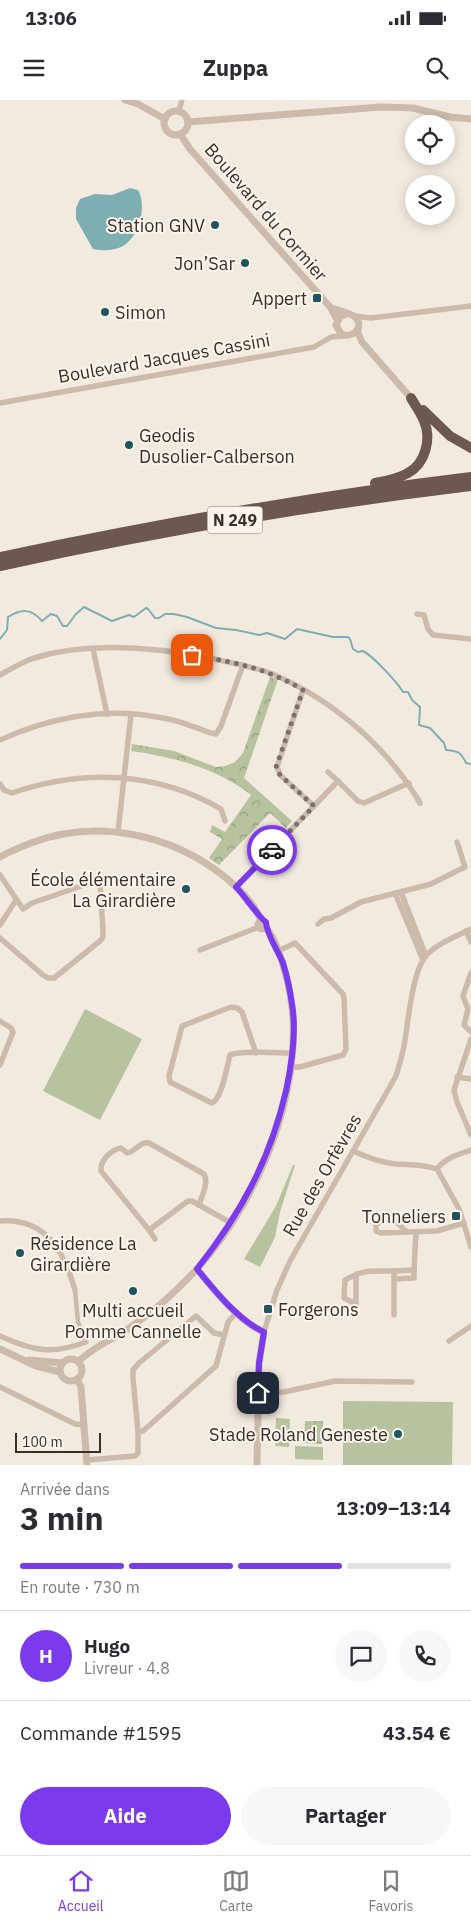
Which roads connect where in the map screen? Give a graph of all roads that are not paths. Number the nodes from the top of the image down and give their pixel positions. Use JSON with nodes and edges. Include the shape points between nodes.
{"nodes":[{"id":1,"x":125,"y":100,"type":"edge"},
{"id":2,"x":182,"y":100,"type":"edge"},
{"id":3,"x":178,"y":111,"type":"junction"},
{"id":4,"x":165,"y":119,"type":"junction"},
{"id":5,"x":471,"y":119,"type":"edge"},
{"id":6,"x":188,"y":122,"type":"junction"},
{"id":7,"x":180,"y":134,"type":"junction"},
{"id":8,"x":471,"y":306,"type":"edge"},
{"id":9,"x":331,"y":308,"type":"junction"},
{"id":10,"x":350,"y":315,"type":"junction"},
{"id":11,"x":371,"y":318,"type":"junction"},
{"id":12,"x":337,"y":324,"type":"junction"},
{"id":13,"x":358,"y":328,"type":"junction"},
{"id":14,"x":347,"y":336,"type":"junction"},
{"id":15,"x":331,"y":338,"type":"junction"},
{"id":16,"x":362,"y":342,"type":"junction"},
{"id":17,"x":411,"y":398,"type":"junction"},
{"id":18,"x":0,"y":403,"type":"edge"},
{"id":19,"x":471,"y":448,"type":"edge"},
{"id":20,"x":471,"y":477,"type":"edge"},
{"id":21,"x":471,"y":486,"type":"edge"},
{"id":22,"x":327,"y":496,"type":"junction"},
{"id":23,"x":0,"y":557,"type":"edge"},
{"id":24,"x":0,"y":566,"type":"edge"},
{"id":25,"x":417,"y":614,"type":"dead end"},
{"id":26,"x":471,"y":639,"type":"edge"},
{"id":27,"x":93,"y":649,"type":"junction"},
{"id":28,"x":243,"y":665,"type":"junction"},
{"id":29,"x":0,"y":675,"type":"edge"},
{"id":30,"x":303,"y":690,"type":"junction"},
{"id":31,"x":107,"y":714,"type":"junction"},
{"id":32,"x":131,"y":714,"type":"junction"},
{"id":33,"x":0,"y":740,"type":"edge"},
{"id":34,"x":328,"y":772,"type":"dead end"},
{"id":35,"x":124,"y":778,"type":"junction"},
{"id":36,"x":338,"y":781,"type":"junction"},
{"id":37,"x":409,"y":783,"type":"junction"},
{"id":38,"x":0,"y":784,"type":"edge"},
{"id":39,"x":420,"y":803,"type":"dead end"},
{"id":40,"x":314,"y":806,"type":"junction"},
{"id":41,"x":224,"y":822,"type":"dead end"},
{"id":42,"x":118,"y":832,"type":"junction"},
{"id":43,"x":457,"y":842,"type":"dead end"},
{"id":44,"x":0,"y":857,"type":"edge"},
{"id":45,"x":0,"y":875,"type":"edge"},
{"id":46,"x":236,"y":887,"type":"junction"},
{"id":47,"x":398,"y":892,"type":"junction"},
{"id":48,"x":16,"y":900,"type":"junction"},
{"id":49,"x":0,"y":924,"type":"edge"},
{"id":50,"x":318,"y":924,"type":"dead end"},
{"id":51,"x":262,"y":925,"type":"junction"},
{"id":52,"x":469,"y":930,"type":"edge"},
{"id":53,"x":0,"y":938,"type":"edge"},
{"id":54,"x":471,"y":942,"type":"edge"},
{"id":55,"x":200,"y":950,"type":"dead end"},
{"id":56,"x":278,"y":951,"type":"junction"},
{"id":57,"x":424,"y":958,"type":"junction"},
{"id":58,"x":471,"y":973,"type":"edge"},
{"id":59,"x":0,"y":1021,"type":"edge"},
{"id":60,"x":471,"y":1032,"type":"edge"},
{"id":61,"x":471,"y":1039,"type":"edge"},
{"id":62,"x":256,"y":1053,"type":"junction"},
{"id":63,"x":292,"y":1053,"type":"junction"},
{"id":64,"x":0,"y":1065,"type":"edge"},
{"id":65,"x":291,"y":1067,"type":"junction"},
{"id":66,"x":457,"y":1077,"type":"junction"},
{"id":67,"x":471,"y":1079,"type":"edge"},
{"id":68,"x":471,"y":1135,"type":"edge"},
{"id":69,"x":471,"y":1150,"type":"edge"},
{"id":70,"x":353,"y":1151,"type":"junction"},
{"id":71,"x":437,"y":1170,"type":"junction"},
{"id":72,"x":199,"y":1205,"type":"junction"},
{"id":73,"x":0,"y":1221,"type":"edge"},
{"id":74,"x":231,"y":1223,"type":"junction"},
{"id":75,"x":467,"y":1225,"type":"edge"},
{"id":76,"x":149,"y":1230,"type":"junction"},
{"id":77,"x":406,"y":1231,"type":"junction"},
{"id":78,"x":416,"y":1232,"type":"junction"},
{"id":79,"x":155,"y":1239,"type":"dead end"},
{"id":80,"x":471,"y":1247,"type":"edge"},
{"id":81,"x":197,"y":1269,"type":"junction"},
{"id":82,"x":414,"y":1270,"type":"junction"},
{"id":83,"x":394,"y":1271,"type":"junction"},
{"id":84,"x":356,"y":1274,"type":"junction"},
{"id":85,"x":394,"y":1279,"type":"junction"},
{"id":86,"x":75,"y":1290,"type":"joint"},
{"id":87,"x":236,"y":1313,"type":"junction"},
{"id":88,"x":394,"y":1315,"type":"dead end"},
{"id":89,"x":471,"y":1326,"type":"edge"},
{"id":90,"x":264,"y":1332,"type":"junction"},
{"id":91,"x":224,"y":1335,"type":"junction"},
{"id":92,"x":0,"y":1336,"type":"edge"},
{"id":93,"x":86,"y":1340,"type":"junction"},
{"id":94,"x":449,"y":1341,"type":"dead end"},
{"id":95,"x":0,"y":1349,"type":"edge"},
{"id":96,"x":93,"y":1350,"type":"junction"},
{"id":97,"x":24,"y":1360,"type":"junction"},
{"id":98,"x":78,"y":1362,"type":"junction"},
{"id":99,"x":63,"y":1363,"type":"junction"},
{"id":100,"x":60,"y":1372,"type":"junction"},
{"id":101,"x":77,"y":1379,"type":"junction"},
{"id":102,"x":412,"y":1382,"type":"dead end"},
{"id":103,"x":0,"y":1387,"type":"edge"},
{"id":104,"x":258,"y":1393,"type":"junction"},
{"id":105,"x":84,"y":1425,"type":"junction"},
{"id":106,"x":138,"y":1432,"type":"junction"},
{"id":107,"x":87,"y":1462,"type":"edge"},
{"id":108,"x":257,"y":1465,"type":"edge"}],
"edges":[{"from":1,"to":4,"type":"street"},
{"from":2,"to":3,"type":"street"},
{"from":3,"to":4,"type":"street"},
{"from":3,"to":6,"type":"street"},
{"from":4,"to":7,"type":"street","via":[[168,132]]},
{"from":5,"to":6,"type":"street","via":[[450,118],[413,108],[380,107]]},
{"from":6,"to":7,"type":"street"},
{"from":7,"to":9,"type":"street","name":"Boulevard du Cormier"},
{"from":8,"to":11,"type":"street"},
{"from":9,"to":10,"type":"street","name":"Boulevard du Cormier"},
{"from":9,"to":12,"type":"street","name":"Boulevard du Cormier"},
{"from":10,"to":11,"type":"street"},
{"from":10,"to":12,"type":"street"},
{"from":10,"to":13,"type":"street","via":[[357,319]]},
{"from":11,"to":13,"type":"street"},
{"from":12,"to":14,"type":"street","via":[[338,331]]},
{"from":12,"to":15,"type":"street"},
{"from":13,"to":14,"type":"street"},
{"from":13,"to":16,"type":"street"},
{"from":14,"to":15,"type":"street","name":"Boulevard Jacques Cassini"},
{"from":14,"to":16,"type":"street"},
{"from":15,"to":18,"type":"street","name":"Boulevard Jacques Cassini","via":[[314,346]]},
{"from":16,"to":17,"type":"street"},
{"from":17,"to":19,"type":"highway","via":[[450,436]]},
{"from":17,"to":22,"type":"highway","number":"N 249","via":[[424,422],[427,439],[424,456],[415,468],[401,477],[334,491]]},
{"from":20,"to":22,"type":"highway","number":"N 249"},
{"from":21,"to":24,"type":"highway","number":"N 249","via":[[228,521]]},
{"from":22,"to":23,"type":"highway","number":"N 249","via":[[173,522]]},
{"from":25,"to":26,"type":"street","via":[[424,616],[433,635]]},
{"from":27,"to":28,"type":"street","via":[[173,652]]},
{"from":27,"to":29,"type":"street","via":[[32,658]]},
{"from":27,"to":31,"type":"street"},
{"from":28,"to":30,"type":"street","via":[[275,675]]},
{"from":28,"to":32,"type":"street","via":[[216,734],[156,716]]},
{"from":30,"to":37,"type":"street","via":[[341,714],[381,750]]},
{"from":30,"to":40,"type":"street","via":[[276,767],[280,775]]},
{"from":31,"to":32,"type":"street"},
{"from":31,"to":33,"type":"street","via":[[49,722]]},
{"from":32,"to":35,"type":"street"},
{"from":34,"to":36,"type":"street"},
{"from":35,"to":38,"type":"street","via":[[70,778],[12,793]]},
{"from":35,"to":41,"type":"street","via":[[162,784],[208,801],[221,809]]},
{"from":35,"to":42,"type":"street"},
{"from":36,"to":37,"type":"street","via":[[364,803]]},
{"from":36,"to":40,"type":"street"},
{"from":37,"to":39,"type":"street"},
{"from":40,"to":46,"type":"street"},
{"from":42,"to":44,"type":"street","via":[[75,832],[33,843]]},
{"from":42,"to":46,"type":"street","via":[[162,841],[182,850]]},
{"from":43,"to":47,"type":"street","via":[[465,868],[431,884]]},
{"from":45,"to":48,"type":"street"},
{"from":46,"to":51,"type":"street","via":[[250,902]]},
{"from":47,"to":50,"type":"street","via":[[361,902]]},
{"from":47,"to":57,"type":"street"},
{"from":48,"to":49,"type":"street"},
{"from":48,"to":53,"type":"street","via":[[23,909],[50,896],[100,882],[103,937],[54,978],[43,975]]},
{"from":51,"to":55,"type":"street"},
{"from":51,"to":56,"type":"street"},
{"from":52,"to":54,"type":"street"},
{"from":52,"to":57,"type":"street"},
{"from":56,"to":63,"type":"street","via":[[292,1004]]},
{"from":56,"to":65,"type":"street","via":[[295,943],[344,998],[346,1049],[343,1054]]},
{"from":57,"to":70,"type":"street","name":"Rue des Orfèvres","via":[[396,1076]]},
{"from":58,"to":60,"type":"street","via":[[463,996],[468,1009],[464,1024]]},
{"from":59,"to":64,"type":"street","via":[[13,1032]]},
{"from":61,"to":66,"type":"street"},
{"from":62,"to":62,"type":"street","via":[[230,1055],[219,1095],[212,1103],[170,1082],[182,1026],[231,1007],[242,1012]]},
{"from":62,"to":63,"type":"street"},
{"from":63,"to":65,"type":"street"},
{"from":65,"to":74,"type":"street","via":[[268,1152]]},
{"from":66,"to":67,"type":"street"},
{"from":66,"to":68,"type":"street","via":[[454,1090]]},
{"from":69,"to":71,"type":"street","via":[[453,1156]]},
{"from":70,"to":71,"type":"street","via":[[382,1161],[417,1164]]},
{"from":70,"to":90,"type":"street","name":"Rue des Orfèvres","via":[[290,1261]]},
{"from":71,"to":75,"type":"street"},
{"from":72,"to":74,"type":"street"},
{"from":72,"to":76,"type":"street","via":[[188,1201]]},
{"from":72,"to":76,"type":"street","via":[[205,1186],[204,1174],[150,1143],[140,1144],[127,1154],[120,1148],[115,1149],[100,1166],[101,1171]]},
{"from":73,"to":86,"type":"street","via":[[20,1222],[45,1233],[57,1246]]},
{"from":74,"to":81,"type":"street"},
{"from":75,"to":78,"type":"street"},
{"from":75,"to":80,"type":"street"},
{"from":76,"to":79,"type":"street"},
{"from":77,"to":77,"type":"street","via":[[393,1220],[380,1221],[376,1225],[376,1231],[381,1233]]},
{"from":77,"to":78,"type":"street"},
{"from":78,"to":82,"type":"street"},
{"from":81,"to":87,"type":"street"},
{"from":81,"to":96,"type":"street","via":[[148,1315]]},
{"from":82,"to":83,"type":"street"},
{"from":82,"to":85,"type":"street","via":[[414,1278]]},
{"from":83,"to":84,"type":"street","via":[[362,1271]]},
{"from":83,"to":85,"type":"street"},
{"from":84,"to":84,"type":"street","via":[[345,1280],[344,1298],[356,1304]]},
{"from":85,"to":88,"type":"street"},
{"from":86,"to":93,"type":"street","via":[[78,1322]]},
{"from":87,"to":90,"type":"street"},
{"from":87,"to":91,"type":"street","via":[[228,1322]]},
{"from":89,"to":94,"type":"street"},
{"from":90,"to":104,"type":"street","name":"Rue des Orfèvres"},
{"from":91,"to":106,"type":"street","via":[[216,1366]]},
{"from":91,"to":106,"type":"street","via":[[214,1333],[196,1316],[139,1363],[132,1378]]},
{"from":92,"to":93,"type":"street","via":[[35,1350],[55,1351]]},
{"from":93,"to":96,"type":"street"},
{"from":95,"to":97,"type":"street"},
{"from":96,"to":98,"type":"street"},
{"from":97,"to":99,"type":"street"},
{"from":97,"to":100,"type":"street"},
{"from":98,"to":99,"type":"street"},
{"from":98,"to":101,"type":"street","via":[[82,1371]]},
{"from":99,"to":100,"type":"street"},
{"from":100,"to":101,"type":"street","via":[[67,1380]]},
{"from":101,"to":105,"type":"street","via":[[81,1387]]},
{"from":102,"to":104,"type":"street","via":[[335,1381],[284,1392]]},
{"from":103,"to":105,"type":"street","via":[[75,1424]]},
{"from":104,"to":108,"type":"street","name":"Rue des Orfèvres"},
{"from":105,"to":107,"type":"street"},
{"from":106,"to":107,"type":"street","via":[[138,1453],[135,1456]]}]}
